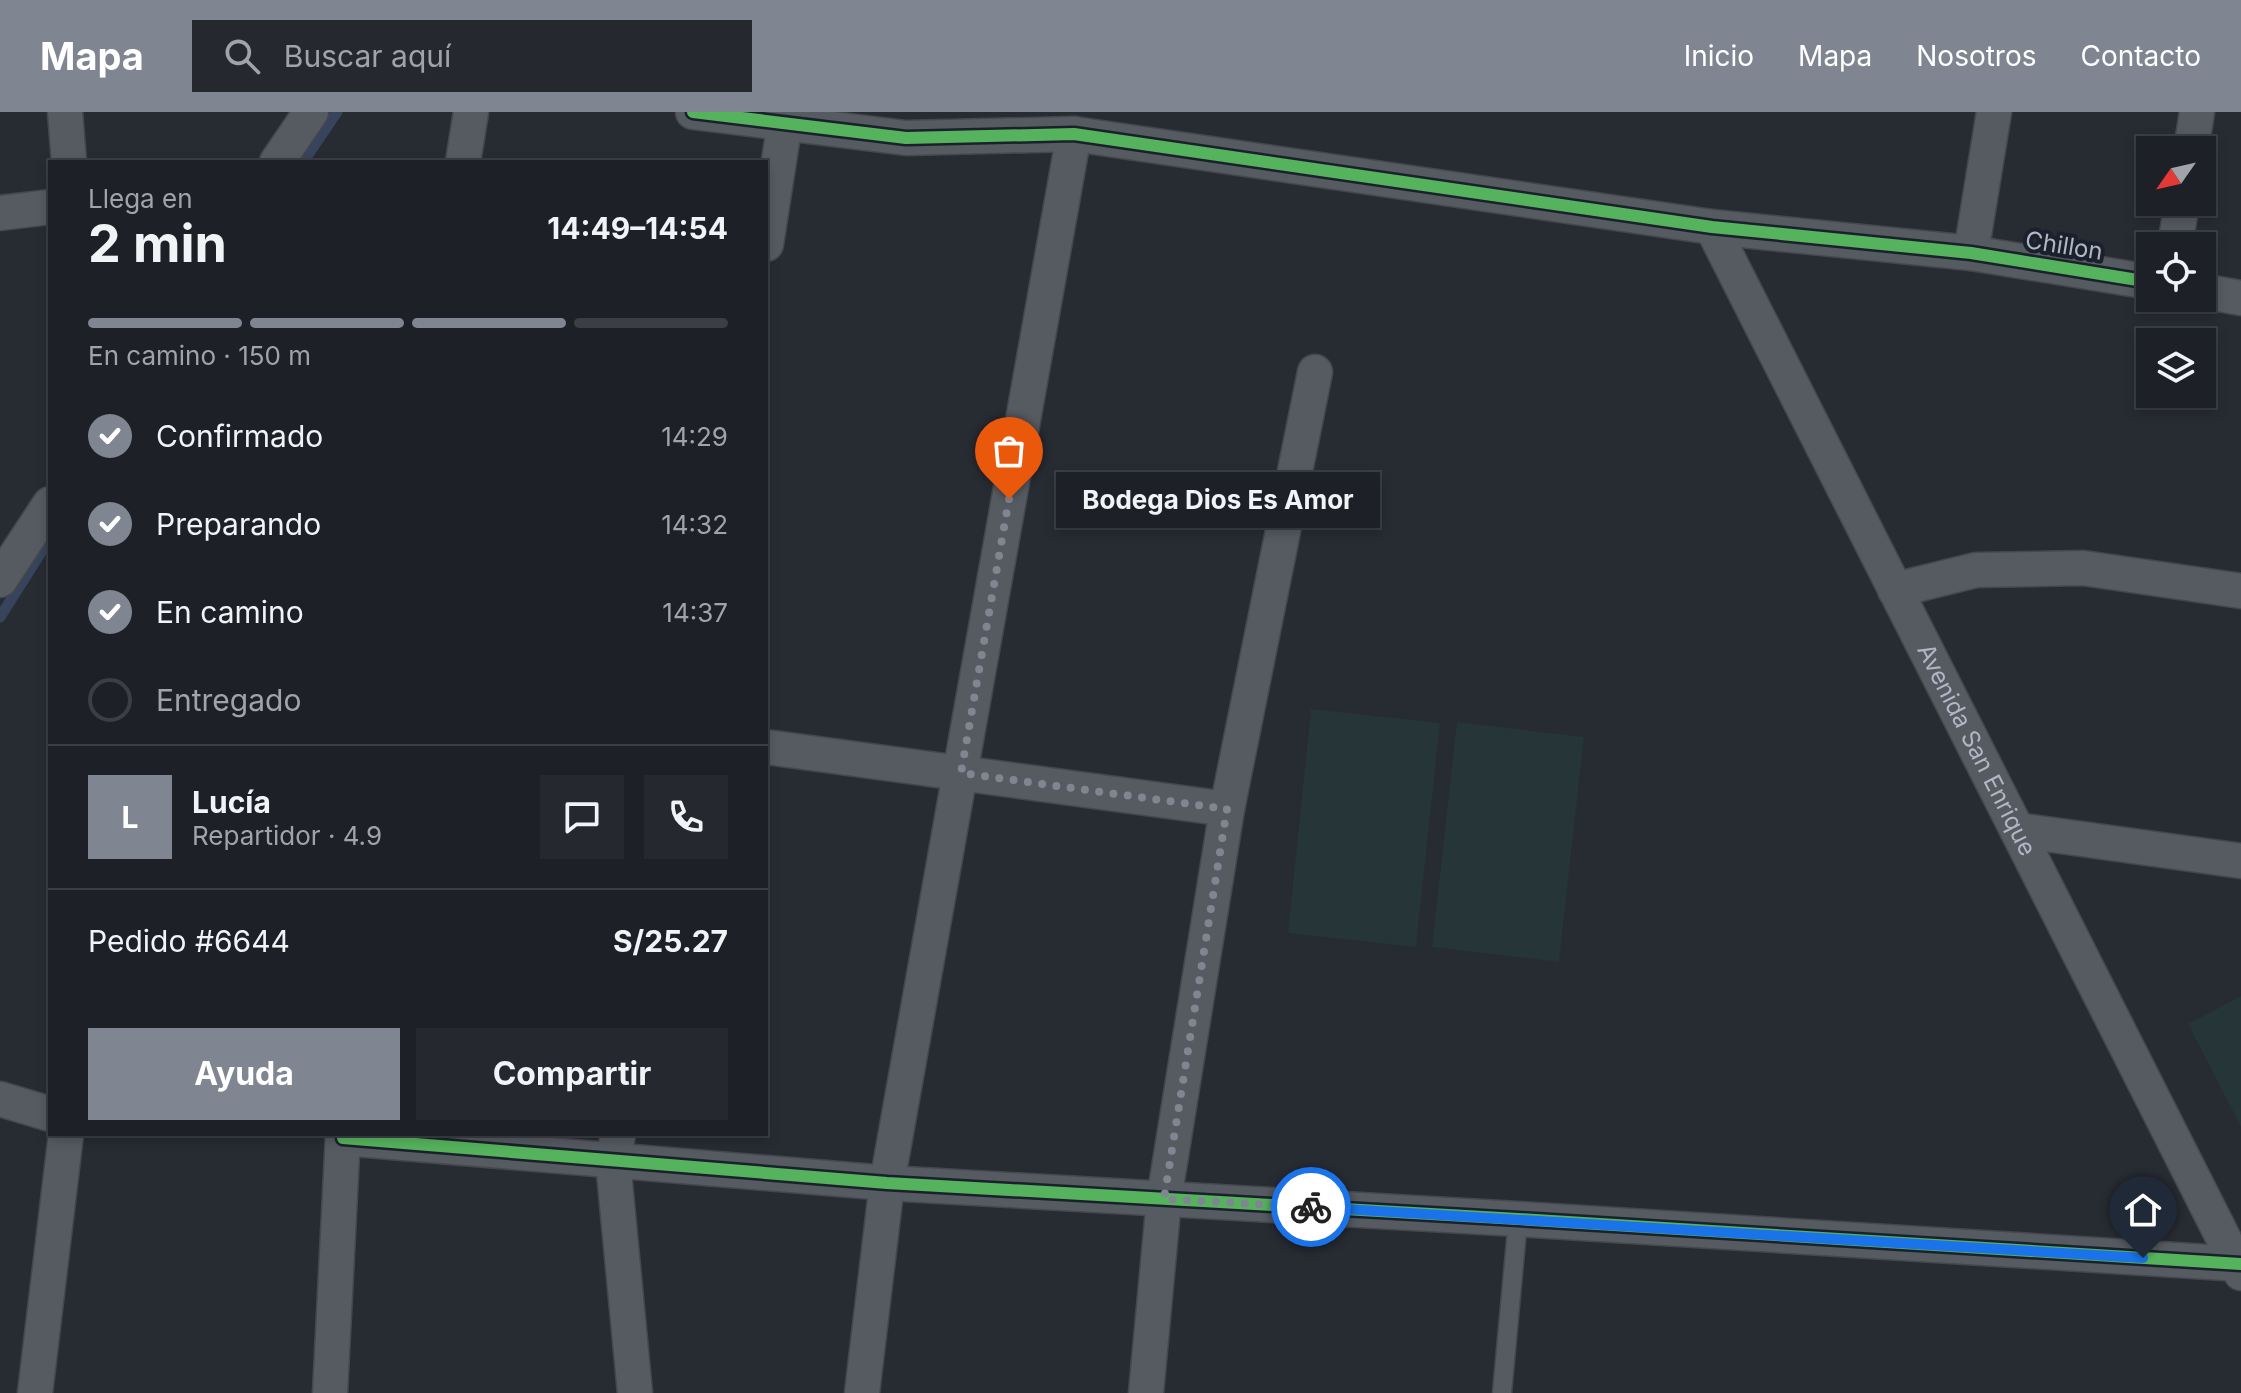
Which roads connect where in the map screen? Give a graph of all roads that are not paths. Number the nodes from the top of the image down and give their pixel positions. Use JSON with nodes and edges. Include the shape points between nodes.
{"nodes":[{"id":1,"x":65,"y":112,"type":"edge"},
{"id":2,"x":311,"y":112,"type":"edge"},
{"id":3,"x":471,"y":112,"type":"edge"},
{"id":4,"x":693,"y":112,"type":"edge"},
{"id":5,"x":1994,"y":112,"type":"edge"},
{"id":6,"x":2197,"y":112,"type":"edge"},
{"id":7,"x":785,"y":122,"type":"junction"},
{"id":8,"x":1074,"y":134,"type":"junction"},
{"id":9,"x":2193,"y":136,"type":"edge"},
{"id":10,"x":69,"y":160,"type":"edge"},
{"id":11,"x":278,"y":160,"type":"edge"},
{"id":12,"x":463,"y":160,"type":"edge"},
{"id":13,"x":48,"y":207,"type":"edge"},
{"id":14,"x":0,"y":213,"type":"edge"},
{"id":15,"x":1712,"y":227,"type":"junction"},
{"id":16,"x":768,"y":231,"type":"edge"},
{"id":17,"x":1971,"y":253,"type":"junction"},
{"id":18,"x":2136,"y":280,"type":"edge"},
{"id":19,"x":2216,"y":294,"type":"edge"},
{"id":20,"x":2241,"y":298,"type":"edge"},
{"id":21,"x":1315,"y":372,"type":"dead end"},
{"id":22,"x":48,"y":507,"type":"edge"},
{"id":23,"x":0,"y":580,"type":"edge"},
{"id":24,"x":1895,"y":590,"type":"junction"},
{"id":25,"x":2241,"y":591,"type":"edge"},
{"id":26,"x":768,"y":747,"type":"edge"},
{"id":27,"x":961,"y":773,"type":"junction"},
{"id":28,"x":1227,"y":809,"type":"junction"},
{"id":29,"x":2017,"y":830,"type":"junction"},
{"id":30,"x":2241,"y":861,"type":"edge"},
{"id":31,"x":0,"y":1099,"type":"edge"},
{"id":32,"x":48,"y":1113,"type":"edge"},
{"id":33,"x":66,"y":1136,"type":"edge"},
{"id":34,"x":343,"y":1136,"type":"edge"},
{"id":35,"x":615,"y":1148,"type":"edge"},
{"id":36,"x":887,"y":1183,"type":"junction"},
{"id":37,"x":1164,"y":1199,"type":"junction"},
{"id":38,"x":1518,"y":1219,"type":"junction"},
{"id":39,"x":2239,"y":1267,"type":"edge"},
{"id":40,"x":35,"y":1393,"type":"edge"},
{"id":41,"x":330,"y":1393,"type":"edge"},
{"id":42,"x":635,"y":1393,"type":"edge"},
{"id":43,"x":862,"y":1393,"type":"edge"},
{"id":44,"x":1146,"y":1393,"type":"edge"},
{"id":45,"x":1502,"y":1393,"type":"edge"}],
"edges":[{"from":1,"to":10,"type":"street"},
{"from":2,"to":11,"type":"street"},
{"from":3,"to":12,"type":"street"},
{"from":4,"to":7,"type":"street","name":"Chillon"},
{"from":5,"to":17,"type":"street"},
{"from":6,"to":9,"type":"street"},
{"from":7,"to":8,"type":"street","name":"Chillon","via":[[906,138]]},
{"from":7,"to":16,"type":"street"},
{"from":8,"to":15,"type":"street","name":"Chillon"},
{"from":8,"to":27,"type":"street"},
{"from":13,"to":14,"type":"street"},
{"from":15,"to":17,"type":"street","name":"Chillon"},
{"from":15,"to":24,"type":"street","name":"Avenida San Enrique"},
{"from":17,"to":18,"type":"street","name":"Chillon"},
{"from":19,"to":20,"type":"street"},
{"from":21,"to":28,"type":"street"},
{"from":22,"to":23,"type":"street"},
{"from":24,"to":25,"type":"street","via":[[1976,570],[2083,568]]},
{"from":24,"to":29,"type":"street","name":"Avenida San Enrique"},
{"from":26,"to":27,"type":"street"},
{"from":27,"to":28,"type":"street"},
{"from":27,"to":36,"type":"street"},
{"from":28,"to":37,"type":"street"},
{"from":29,"to":30,"type":"street"},
{"from":29,"to":39,"type":"street","name":"Avenida San Enrique"},
{"from":31,"to":32,"type":"street"},
{"from":33,"to":40,"type":"street"},
{"from":34,"to":35,"type":"street"},
{"from":34,"to":41,"type":"street"},
{"from":35,"to":36,"type":"street"},
{"from":35,"to":42,"type":"street"},
{"from":36,"to":37,"type":"street"},
{"from":36,"to":43,"type":"street"},
{"from":37,"to":38,"type":"street"},
{"from":37,"to":44,"type":"street"},
{"from":38,"to":39,"type":"street"},
{"from":38,"to":45,"type":"lane"}]}
